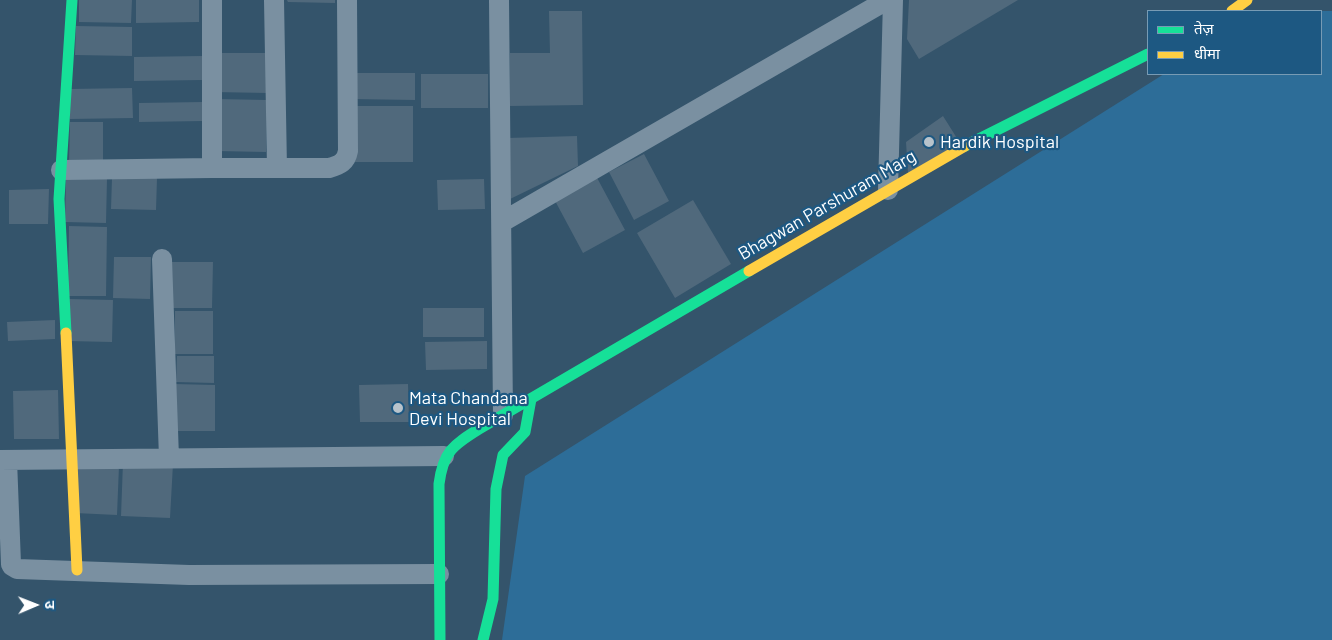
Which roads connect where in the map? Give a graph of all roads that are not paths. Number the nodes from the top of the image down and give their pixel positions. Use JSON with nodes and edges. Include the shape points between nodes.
{"nodes":[{"id":1,"x":72,"y":0,"type":"edge"},
{"id":2,"x":212,"y":0,"type":"edge"},
{"id":3,"x":274,"y":0,"type":"edge"},
{"id":4,"x":347,"y":0,"type":"edge"},
{"id":5,"x":499,"y":0,"type":"edge"},
{"id":6,"x":888,"y":0,"type":"edge"},
{"id":7,"x":893,"y":0,"type":"edge"},
{"id":8,"x":1248,"y":0,"type":"edge"},
{"id":9,"x":1233,"y":10,"type":"edge"},
{"id":10,"x":1147,"y":54,"type":"edge"},
{"id":11,"x":212,"y":168,"type":"junction"},
{"id":12,"x":277,"y":168,"type":"junction"},
{"id":13,"x":61,"y":170,"type":"junction"},
{"id":14,"x":888,"y":190,"type":"junction"},
{"id":15,"x":502,"y":222,"type":"junction"},
{"id":16,"x":162,"y":259,"type":"dead end"},
{"id":17,"x":531,"y":399,"type":"junction"},
{"id":18,"x":503,"y":415,"type":"junction"},
{"id":19,"x":444,"y":456,"type":"junction"},
{"id":20,"x":169,"y":458,"type":"junction"},
{"id":21,"x":4,"y":460,"type":"edge"},
{"id":22,"x":72,"y":460,"type":"junction"},
{"id":23,"x":7,"y":568,"type":"edge"},
{"id":24,"x":77,"y":570,"type":"junction"},
{"id":25,"x":439,"y":574,"type":"junction"},
{"id":26,"x":440,"y":640,"type":"edge"},
{"id":27,"x":483,"y":640,"type":"edge"}],
"edges":[{"from":1,"to":13,"type":"street"},
{"from":2,"to":11,"type":"street"},
{"from":3,"to":12,"type":"street"},
{"from":4,"to":12,"type":"street","via":[[346,158],[329,168]]},
{"from":5,"to":15,"type":"street"},
{"from":6,"to":15,"type":"street"},
{"from":7,"to":14,"type":"street"},
{"from":8,"to":9,"type":"street"},
{"from":10,"to":14,"type":"street","name":"Bhagwan Parshuram Marg","via":[[971,142]]},
{"from":11,"to":12,"type":"street"},
{"from":11,"to":13,"type":"street"},
{"from":13,"to":22,"type":"street","via":[[59,199]]},
{"from":14,"to":17,"type":"street","name":"Bhagwan Parshuram Marg"},
{"from":15,"to":18,"type":"street"},
{"from":16,"to":20,"type":"street"},
{"from":17,"to":18,"type":"street","name":"Bhagwan Parshuram Marg"},
{"from":17,"to":27,"type":"street","via":[[525,432],[503,455],[496,489],[494,599]]},
{"from":18,"to":19,"type":"street","name":"Bhagwan Parshuram Marg","via":[[462,440]]},
{"from":19,"to":20,"type":"street"},
{"from":19,"to":25,"type":"street","via":[[439,484]]},
{"from":20,"to":22,"type":"street"},
{"from":21,"to":22,"type":"street"},
{"from":21,"to":23,"type":"street","via":[[11,564]]},
{"from":22,"to":24,"type":"street"},
{"from":23,"to":24,"type":"street"},
{"from":24,"to":25,"type":"street","via":[[206,575]]},
{"from":25,"to":26,"type":"street"}]}
